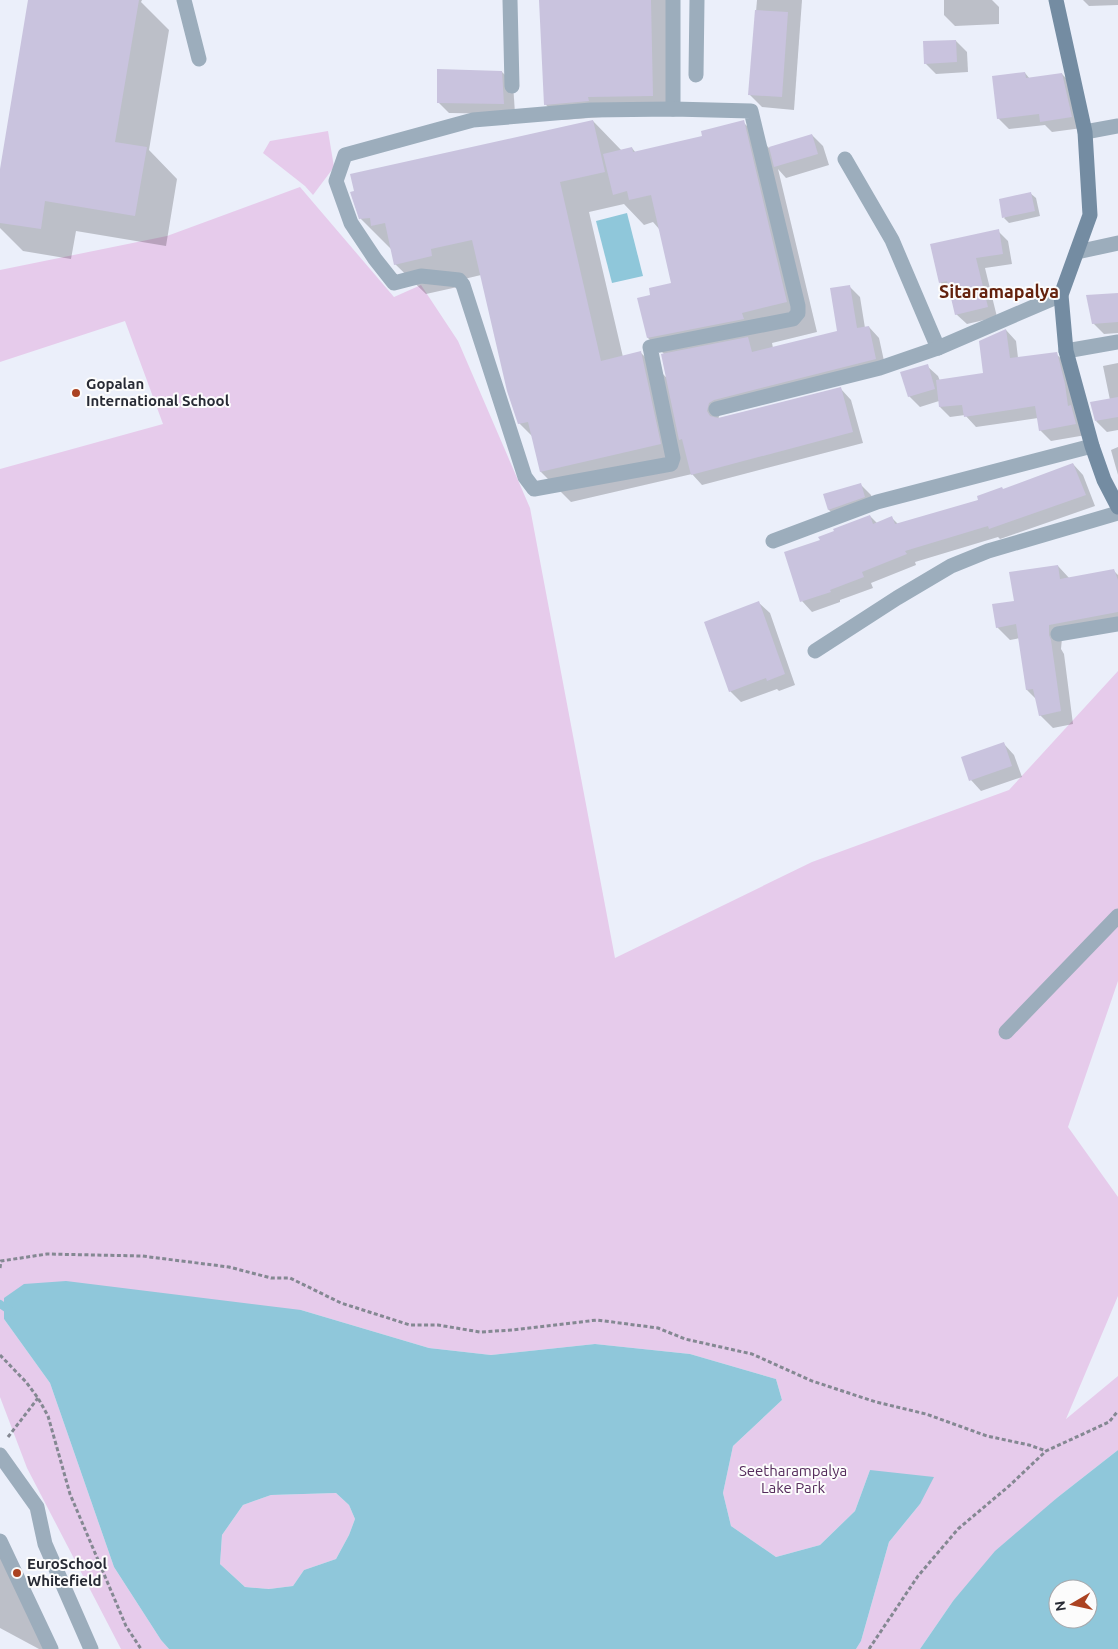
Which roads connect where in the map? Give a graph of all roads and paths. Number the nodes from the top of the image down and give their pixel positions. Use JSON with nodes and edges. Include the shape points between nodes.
{"nodes":[{"id":1,"x":184,"y":0,"type":"edge"},
{"id":2,"x":510,"y":0,"type":"edge"},
{"id":3,"x":673,"y":0,"type":"edge"},
{"id":4,"x":697,"y":0,"type":"edge"},
{"id":5,"x":1056,"y":0,"type":"edge"},
{"id":6,"x":199,"y":59,"type":"dead end"},
{"id":7,"x":696,"y":75,"type":"dead end"},
{"id":8,"x":512,"y":86,"type":"dead end"},
{"id":9,"x":673,"y":110,"type":"junction"},
{"id":10,"x":1118,"y":126,"type":"edge"},
{"id":11,"x":1085,"y":132,"type":"junction"},
{"id":12,"x":845,"y":159,"type":"dead end"},
{"id":13,"x":1118,"y":243,"type":"edge"},
{"id":14,"x":1076,"y":252,"type":"junction"},
{"id":15,"x":1061,"y":295,"type":"junction"},
{"id":16,"x":1118,"y":342,"type":"edge"},
{"id":17,"x":938,"y":348,"type":"junction"},
{"id":18,"x":1066,"y":351,"type":"junction"},
{"id":19,"x":716,"y":409,"type":"dead end"},
{"id":20,"x":1092,"y":446,"type":"junction"},
{"id":21,"x":1118,"y":508,"type":"edge"},
{"id":22,"x":1118,"y":513,"type":"edge"},
{"id":23,"x":773,"y":542,"type":"dead end"},
{"id":24,"x":1118,"y":624,"type":"edge"},
{"id":25,"x":1058,"y":634,"type":"dead end"},
{"id":26,"x":815,"y":651,"type":"dead end"},
{"id":27,"x":1118,"y":916,"type":"edge"},
{"id":28,"x":1006,"y":1032,"type":"dead end"},
{"id":29,"x":0,"y":1268,"type":"edge"},
{"id":30,"x":0,"y":1355,"type":"edge"},
{"id":31,"x":38,"y":1398,"type":"junction"},
{"id":32,"x":1118,"y":1411,"type":"edge"},
{"id":33,"x":2,"y":1449,"type":"edge"},
{"id":34,"x":1046,"y":1451,"type":"junction"},
{"id":35,"x":0,"y":1541,"type":"edge"},
{"id":36,"x":51,"y":1649,"type":"edge"},
{"id":37,"x":91,"y":1649,"type":"edge"},
{"id":38,"x":141,"y":1649,"type":"edge"},
{"id":39,"x":869,"y":1649,"type":"edge"}],
"edges":[{"from":1,"to":6,"type":"street"},
{"from":2,"to":8,"type":"street"},
{"from":3,"to":9,"type":"street"},
{"from":4,"to":7,"type":"street"},
{"from":5,"to":11,"type":"street"},
{"from":9,"to":9,"type":"street","via":[[752,111],[798,314],[793,319],[650,346],[673,458],[671,464],[534,489],[525,477],[463,285],[459,280],[421,276],[394,283],[350,224],[336,180],[345,155],[473,120],[591,110]]},
{"from":10,"to":11,"type":"street"},
{"from":11,"to":14,"type":"street","via":[[1090,215]]},
{"from":12,"to":17,"type":"street","via":[[892,240]]},
{"from":13,"to":14,"type":"street"},
{"from":14,"to":15,"type":"street"},
{"from":15,"to":17,"type":"street"},
{"from":15,"to":18,"type":"street"},
{"from":16,"to":18,"type":"street"},
{"from":17,"to":19,"type":"street","via":[[880,368]]},
{"from":18,"to":20,"type":"street"},
{"from":20,"to":21,"type":"street"},
{"from":20,"to":23,"type":"street","via":[[877,502]]},
{"from":22,"to":26,"type":"street","via":[[988,551],[951,566]]},
{"from":24,"to":25,"type":"street"},
{"from":27,"to":28,"type":"street"},
{"from":29,"to":34,"type":"path","via":[[1,1261],[47,1254],[168,1259],[229,1267],[271,1278],[290,1278],[341,1303],[410,1325],[438,1325],[480,1332],[597,1320],[658,1328],[685,1339],[752,1354],[812,1381],[876,1402]]},
{"from":30,"to":31,"type":"path"},
{"from":31,"to":33,"type":"path"},
{"from":31,"to":38,"type":"path","via":[[50,1422],[70,1494],[126,1626]]},
{"from":32,"to":34,"type":"path","via":[[1108,1422]]},
{"from":33,"to":37,"type":"street","via":[[37,1507],[45,1544]]},
{"from":34,"to":39,"type":"path","via":[[958,1529],[918,1576]]},
{"from":35,"to":36,"type":"street"}]}
